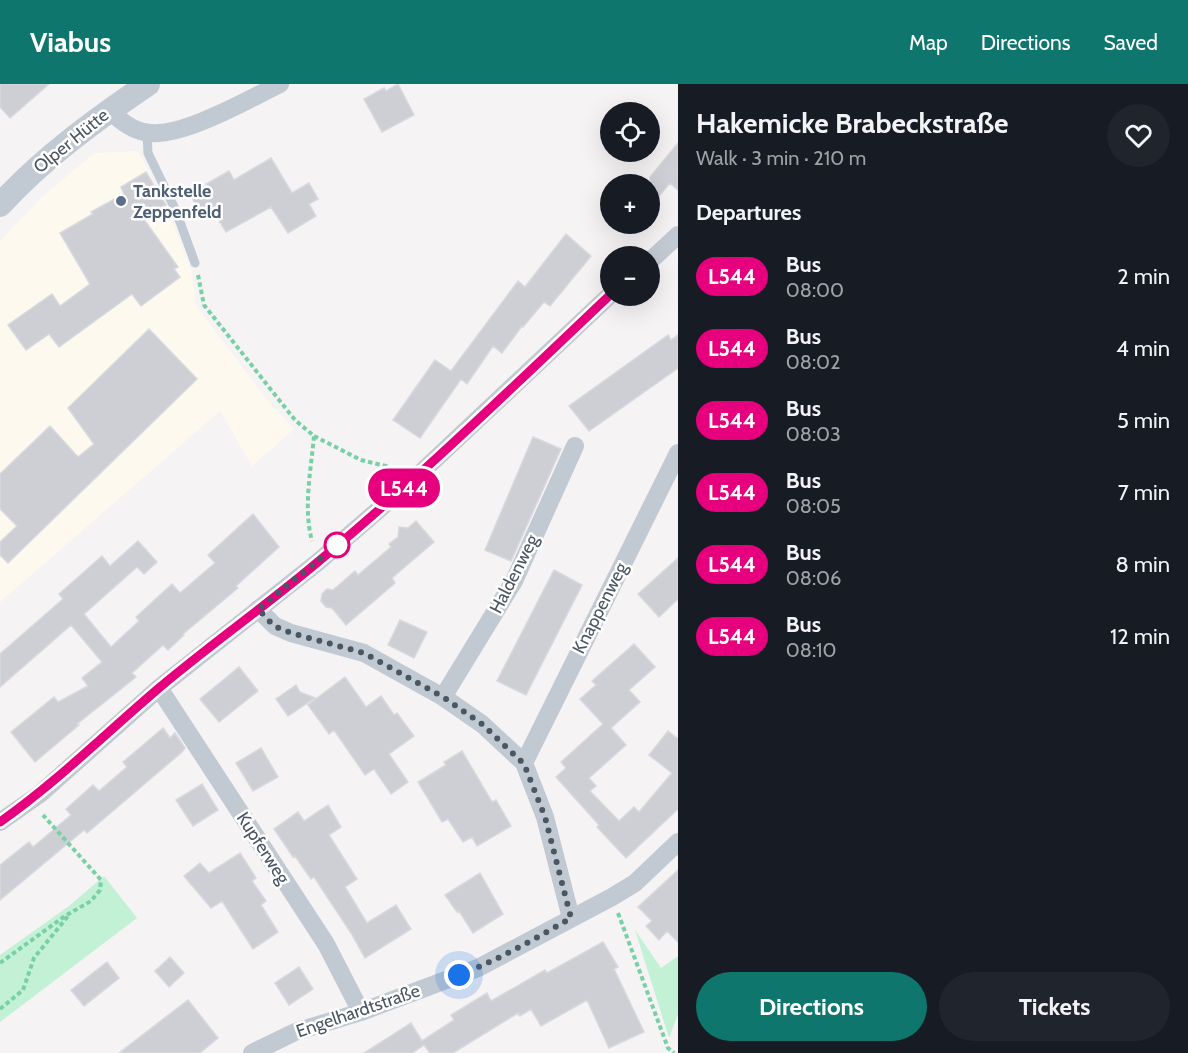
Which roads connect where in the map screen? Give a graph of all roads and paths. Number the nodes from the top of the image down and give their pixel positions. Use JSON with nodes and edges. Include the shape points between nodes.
{"nodes":[{"id":1,"x":148,"y":84,"type":"edge"},
{"id":2,"x":280,"y":84,"type":"edge"},
{"id":3,"x":109,"y":110,"type":"junction"},
{"id":4,"x":147,"y":133,"type":"junction"},
{"id":5,"x":0,"y":205,"type":"edge"},
{"id":6,"x":678,"y":235,"type":"edge"},
{"id":7,"x":663,"y":256,"type":"edge"},
{"id":8,"x":195,"y":263,"type":"joint"},
{"id":9,"x":600,"y":304,"type":"edge"},
{"id":10,"x":314,"y":436,"type":"junction"},
{"id":11,"x":575,"y":446,"type":"dead end"},
{"id":12,"x":678,"y":453,"type":"edge"},
{"id":13,"x":386,"y":466,"type":"dead end"},
{"id":14,"x":309,"y":528,"type":"dead end"},
{"id":15,"x":258,"y":609,"type":"junction"},
{"id":16,"x":159,"y":688,"type":"junction"},
{"id":17,"x":443,"y":697,"type":"junction"},
{"id":18,"x":524,"y":764,"type":"junction"},
{"id":19,"x":31,"y":800,"type":"junction"},
{"id":20,"x":0,"y":822,"type":"edge"},
{"id":21,"x":678,"y":842,"type":"edge"},
{"id":22,"x":612,"y":897,"type":"junction"},
{"id":23,"x":70,"y":913,"type":"junction"},
{"id":24,"x":571,"y":918,"type":"junction"},
{"id":25,"x":0,"y":963,"type":"edge"},
{"id":26,"x":0,"y":1009,"type":"edge"},
{"id":27,"x":361,"y":1011,"type":"junction"},
{"id":28,"x":252,"y":1053,"type":"edge"},
{"id":29,"x":674,"y":1053,"type":"edge"}],
"edges":[{"from":1,"to":3,"type":"street","name":"Olper Hütte"},
{"from":2,"to":4,"type":"street","via":[[189,127]]},
{"from":3,"to":4,"type":"street","via":[[127,126]]},
{"from":3,"to":5,"type":"street","name":"Olper Hütte","via":[[50,156]]},
{"from":4,"to":8,"type":"lane","via":[[148,153]]},
{"from":6,"to":7,"type":"street"},
{"from":8,"to":10,"type":"path","via":[[204,305],[295,420]]},
{"from":9,"to":15,"type":"street","via":[[413,480]]},
{"from":10,"to":13,"type":"path","via":[[361,460]]},
{"from":10,"to":14,"type":"path"},
{"from":11,"to":17,"type":"street","name":"Haldenweg","via":[[514,580]]},
{"from":12,"to":18,"type":"street","name":"Knappenweg"},
{"from":15,"to":16,"type":"street"},
{"from":15,"to":17,"type":"street","via":[[274,626],[364,653]]},
{"from":16,"to":19,"type":"street"},
{"from":16,"to":27,"type":"street","name":"Kupferweg","via":[[327,945]]},
{"from":17,"to":18,"type":"street","via":[[482,724]]},
{"from":18,"to":24,"type":"street","via":[[545,817]]},
{"from":19,"to":20,"type":"street"},
{"from":19,"to":23,"type":"path","via":[[101,880],[97,896]]},
{"from":21,"to":22,"type":"street","name":"Engelhardtstraße","via":[[635,883]]},
{"from":22,"to":24,"type":"street","name":"Engelhardtstraße"},
{"from":22,"to":29,"type":"path","via":[[668,1048]]},
{"from":23,"to":25,"type":"path"},
{"from":23,"to":26,"type":"path","via":[[34,958],[23,990]]},
{"from":24,"to":27,"type":"street","name":"Engelhardtstraße","via":[[478,968]]},
{"from":27,"to":28,"type":"street","name":"Engelhardtstraße","via":[[295,1032]]}]}
